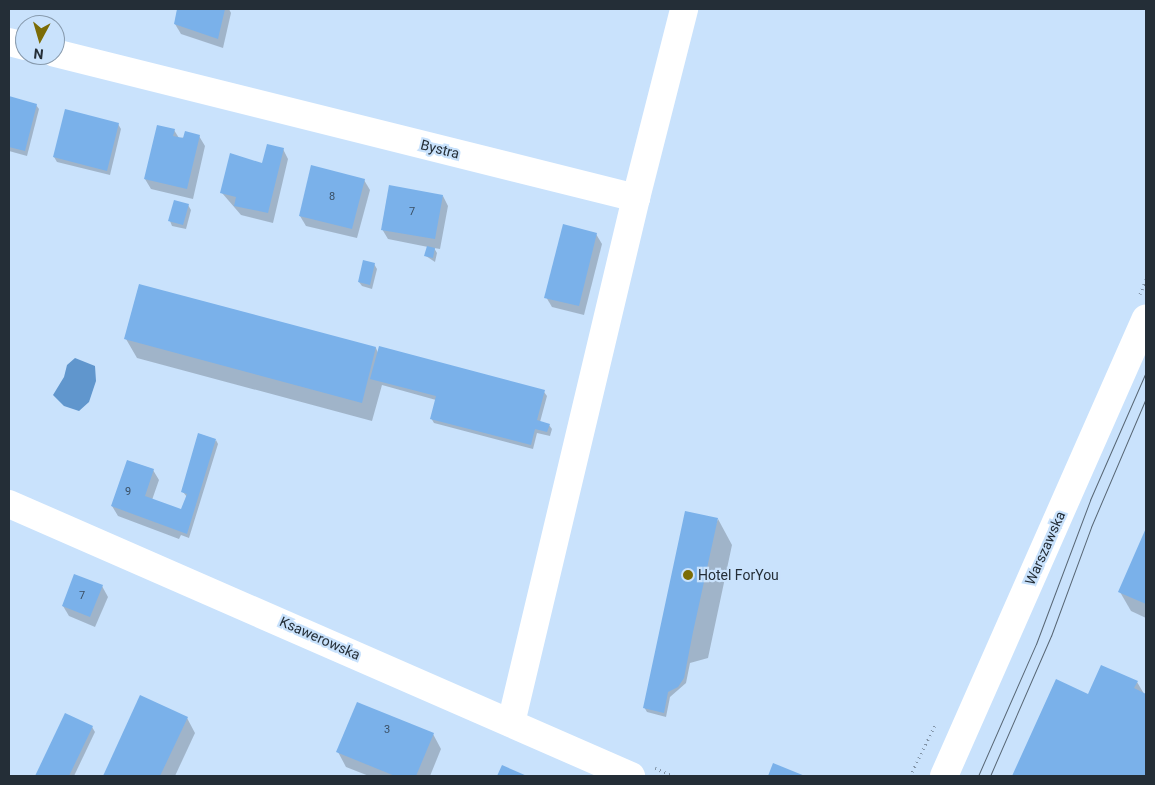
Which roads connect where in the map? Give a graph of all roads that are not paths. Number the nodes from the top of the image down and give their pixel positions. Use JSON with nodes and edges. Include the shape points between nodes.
{"nodes":[{"id":1,"x":684,"y":9,"type":"edge"},
{"id":2,"x":65,"y":55,"type":"edge"},
{"id":3,"x":636,"y":198,"type":"junction"},
{"id":4,"x":1146,"y":319,"type":"edge"},
{"id":5,"x":9,"y":504,"type":"edge"},
{"id":6,"x":511,"y":723,"type":"junction"},
{"id":7,"x":630,"y":776,"type":"edge"},
{"id":8,"x":944,"y":776,"type":"edge"}],
"edges":[{"from":1,"to":3,"type":"street"},
{"from":2,"to":3,"type":"street","name":"Bystra"},
{"from":3,"to":6,"type":"street"},
{"from":4,"to":8,"type":"street","name":"Warszawska"},
{"from":5,"to":6,"type":"street","name":"Ksawerowska"},
{"from":6,"to":7,"type":"street","name":"Ksawerowska"}]}
